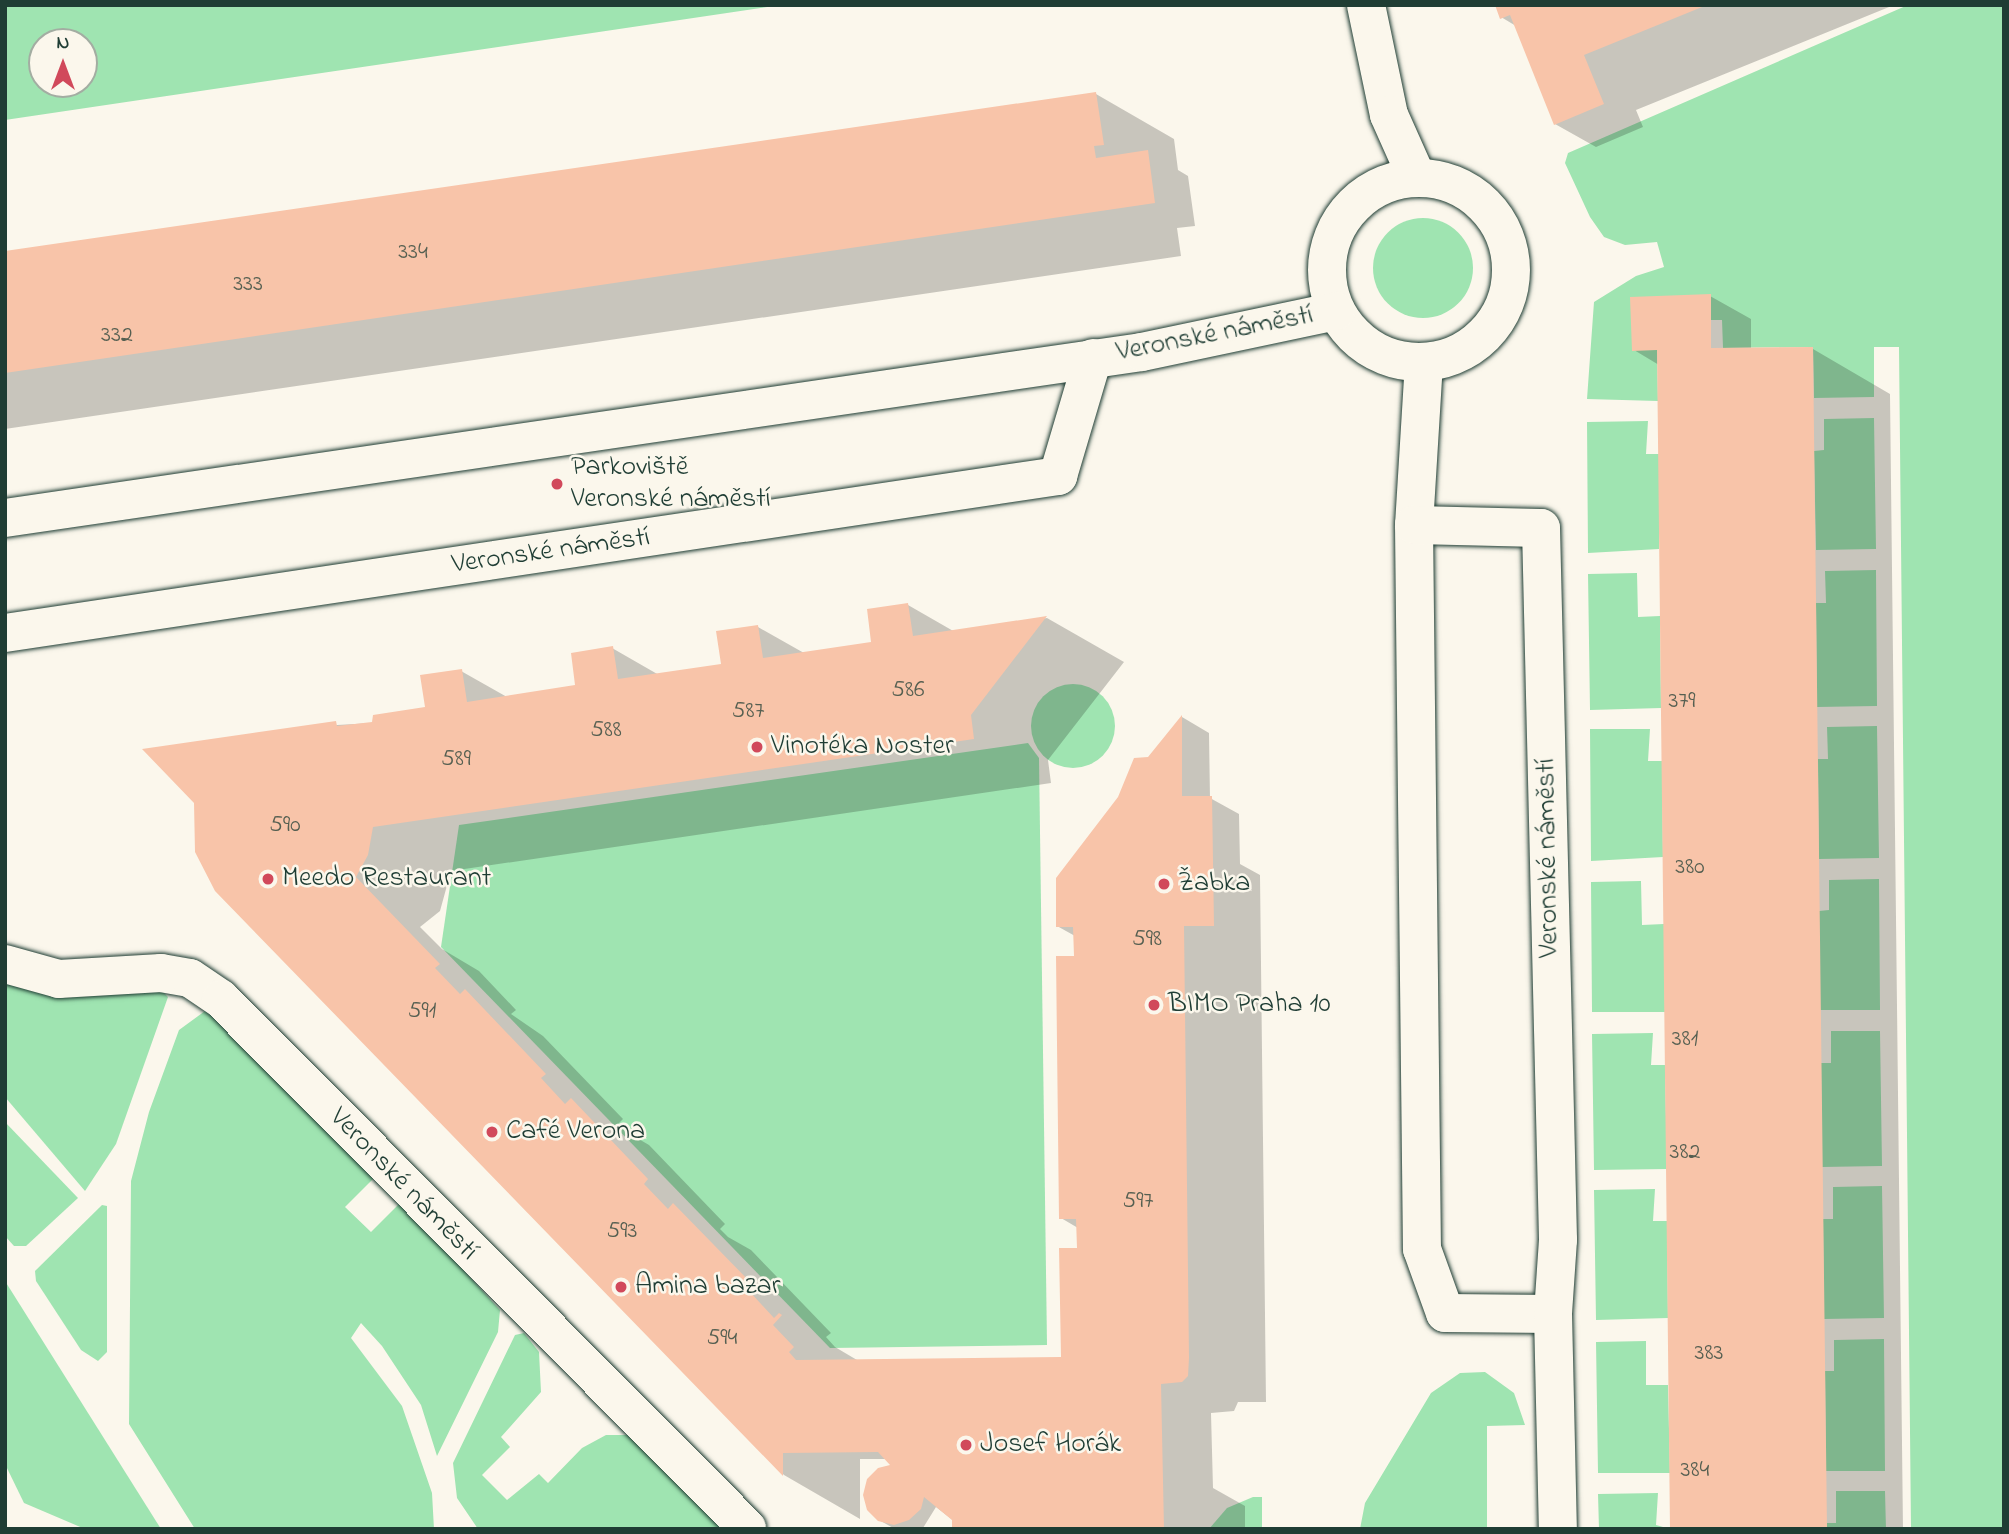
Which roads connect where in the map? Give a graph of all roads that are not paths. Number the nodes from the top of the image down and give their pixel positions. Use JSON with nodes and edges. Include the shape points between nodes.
{"nodes":[{"id":1,"x":1366,"y":5,"type":"edge"},
{"id":2,"x":1418,"y":178,"type":"junction"},
{"id":3,"x":1336,"y":311,"type":"junction"},
{"id":4,"x":1093,"y":358,"type":"junction"},
{"id":5,"x":1424,"y":362,"type":"junction"},
{"id":6,"x":5,"y":518,"type":"edge"},
{"id":7,"x":1414,"y":525,"type":"junction"},
{"id":8,"x":5,"y":633,"type":"edge"},
{"id":9,"x":5,"y":964,"type":"edge"},
{"id":10,"x":1553,"y":1314,"type":"junction"},
{"id":11,"x":747,"y":1528,"type":"edge"},
{"id":12,"x":1558,"y":1529,"type":"edge"}],
"edges":[{"from":1,"to":2,"type":"street","via":[[1389,115]]},
{"from":2,"to":3,"type":"street","name":"Veronské náměstí","via":[[1387,183],[1360,198],[1340,222],[1328,251]]},
{"from":2,"to":5,"type":"street","name":"Veronské náměstí","via":[[1449,182],[1484,205],[1498,221],[1510,251],[1511,283],[1502,313],[1482,338],[1455,356]]},
{"from":3,"to":4,"type":"street","name":"Veronské náměstí","via":[[1268,328]]},
{"from":3,"to":5,"type":"street","name":"Veronské náměstí","via":[[1351,333],[1373,350],[1398,360]]},
{"from":4,"to":6,"type":"street","name":"Veronské náměstí"},
{"from":4,"to":8,"type":"street","name":"Veronské náměstí","via":[[1058,476]]},
{"from":5,"to":7,"type":"street"},
{"from":7,"to":10,"type":"street","via":[[1422,1249],[1445,1312]]},
{"from":7,"to":10,"type":"street","name":"Veronské náměstí","via":[[1541,528],[1558,1240]]},
{"from":9,"to":11,"type":"street","name":"Veronské náměstí","via":[[60,979],[161,973],[190,978],[221,999]]},
{"from":10,"to":12,"type":"street","name":"Veronské náměstí"}]}
